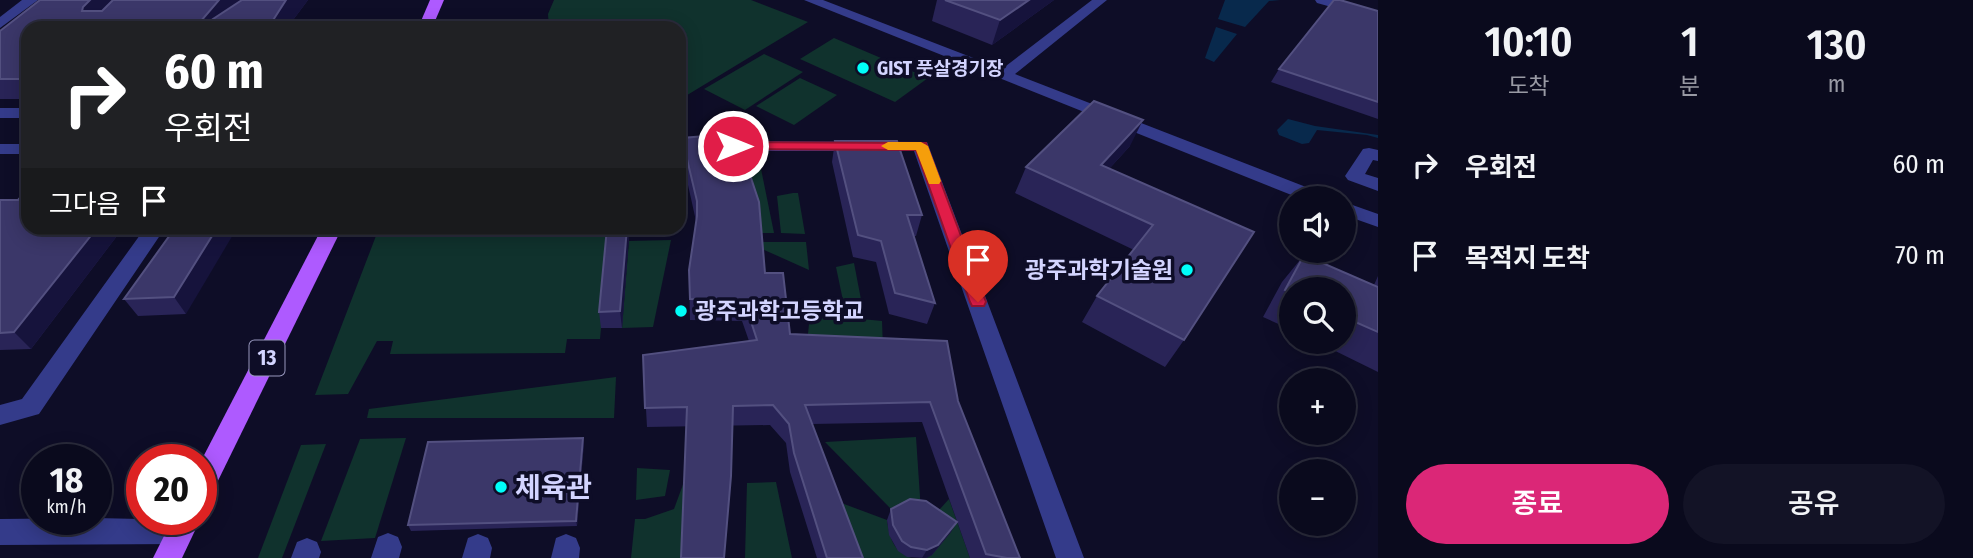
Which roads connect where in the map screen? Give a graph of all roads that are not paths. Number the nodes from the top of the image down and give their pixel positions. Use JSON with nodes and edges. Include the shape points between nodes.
{"nodes":[{"id":1,"x":31,"y":0,"type":"edge"},
{"id":2,"x":437,"y":0,"type":"edge"},
{"id":3,"x":811,"y":0,"type":"edge"},
{"id":4,"x":1100,"y":0,"type":"edge"},
{"id":5,"x":1322,"y":0,"type":"edge"},
{"id":6,"x":1378,"y":16,"type":"edge"},
{"id":7,"x":428,"y":21,"type":"edge"},
{"id":8,"x":0,"y":24,"type":"edge"},
{"id":9,"x":1005,"y":75,"type":"junction"},
{"id":10,"x":0,"y":113,"type":"edge"},
{"id":11,"x":21,"y":113,"type":"edge"},
{"id":12,"x":686,"y":146,"type":"edge"},
{"id":13,"x":0,"y":149,"type":"edge"},
{"id":14,"x":21,"y":149,"type":"edge"},
{"id":15,"x":1378,"y":156,"type":"edge"},
{"id":16,"x":1378,"y":185,"type":"edge"},
{"id":17,"x":1287,"y":186,"type":"edge"},
{"id":18,"x":1356,"y":213,"type":"edge"},
{"id":19,"x":1378,"y":222,"type":"edge"},
{"id":20,"x":150,"y":235,"type":"edge"},
{"id":21,"x":328,"y":235,"type":"edge"},
{"id":22,"x":0,"y":415,"type":"edge"},
{"id":23,"x":217,"y":456,"type":"edge"},
{"id":24,"x":126,"y":527,"type":"edge"},
{"id":25,"x":0,"y":532,"type":"edge"},
{"id":26,"x":178,"y":535,"type":"edge"},
{"id":27,"x":167,"y":558,"type":"edge"},
{"id":28,"x":1070,"y":558,"type":"edge"}],
"edges":[{"from":1,"to":8,"type":"street"},
{"from":2,"to":7,"type":"main road"},
{"from":3,"to":9,"type":"street"},
{"from":4,"to":9,"type":"street"},
{"from":5,"to":6,"type":"street"},
{"from":9,"to":17,"type":"street"},
{"from":10,"to":11,"type":"street"},
{"from":12,"to":28,"type":"street","via":[[921,146]]},
{"from":13,"to":14,"type":"street"},
{"from":15,"to":16,"type":"street","via":[[1369,153],[1354,176]]},
{"from":18,"to":19,"type":"street"},
{"from":20,"to":22,"type":"street","via":[[30,407]]},
{"from":21,"to":23,"type":"main road","number":"13"},
{"from":24,"to":25,"type":"street"},
{"from":26,"to":27,"type":"main road"}]}
